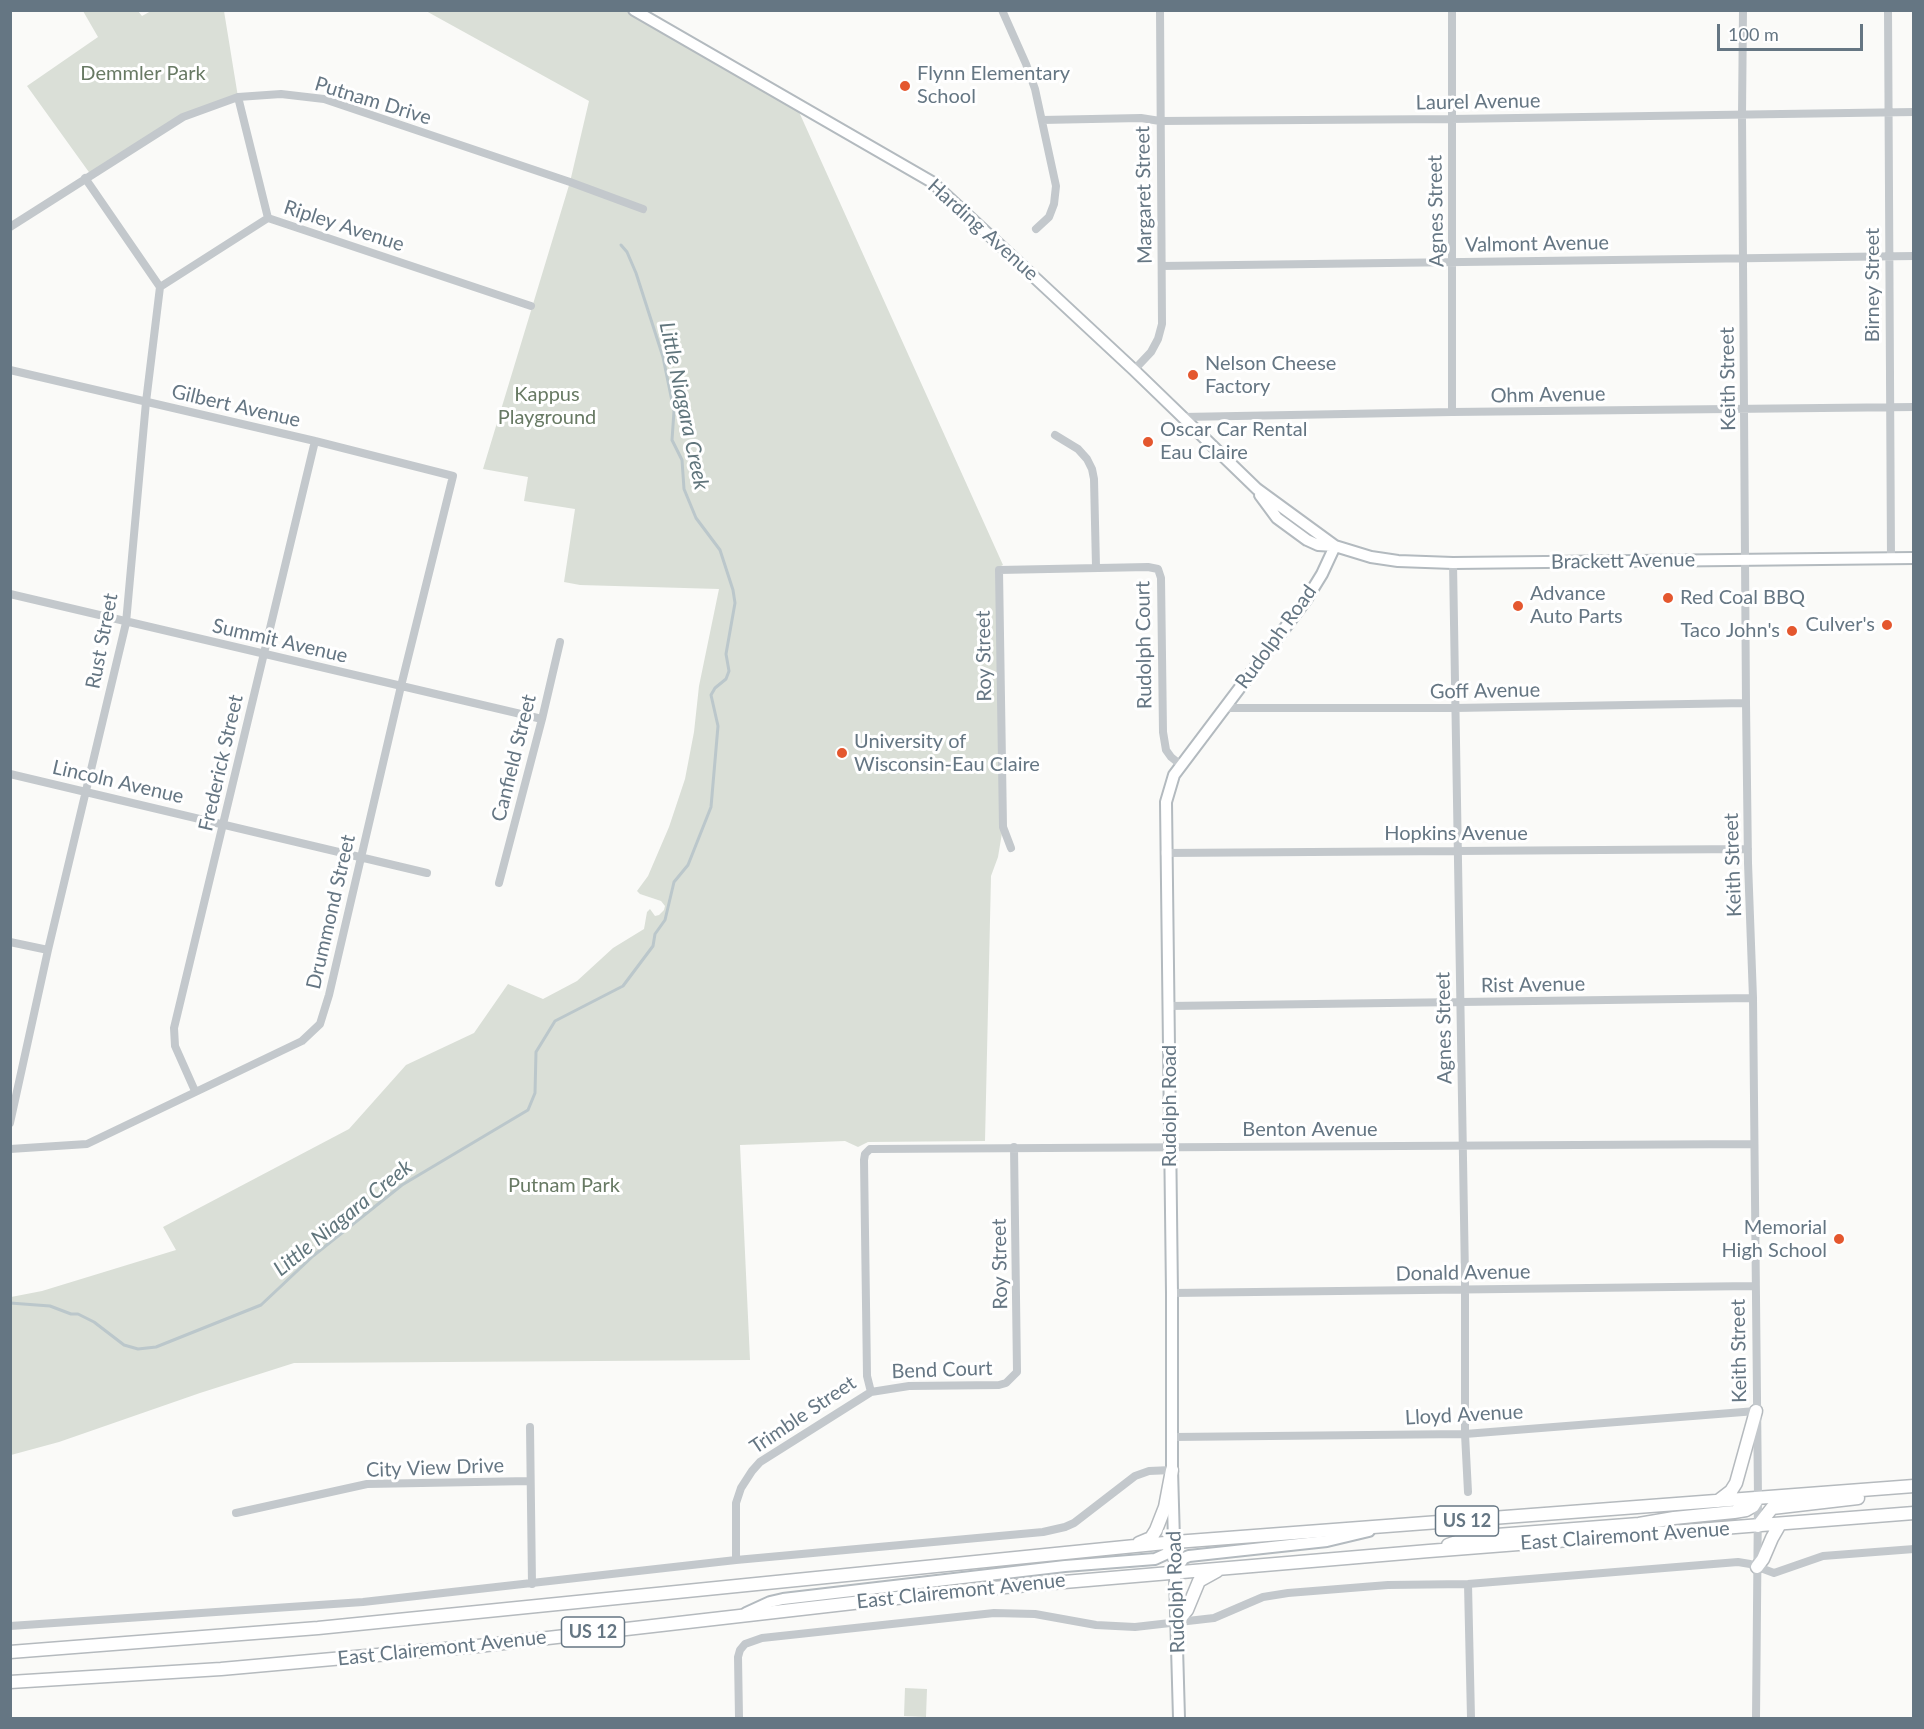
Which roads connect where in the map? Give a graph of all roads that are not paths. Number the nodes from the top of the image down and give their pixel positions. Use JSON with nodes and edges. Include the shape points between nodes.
{"nodes":[{"id":1,"x":634,"y":10,"type":"edge"},
{"id":2,"x":1002,"y":10,"type":"edge"},
{"id":3,"x":1160,"y":10,"type":"edge"},
{"id":4,"x":1452,"y":10,"type":"edge"},
{"id":5,"x":1743,"y":10,"type":"edge"},
{"id":6,"x":1888,"y":10,"type":"edge"},
{"id":7,"x":238,"y":97,"type":"junction"},
{"id":8,"x":1914,"y":112,"type":"edge"},
{"id":9,"x":1889,"y":113,"type":"junction"},
{"id":10,"x":1742,"y":115,"type":"junction"},
{"id":11,"x":1451,"y":118,"type":"junction"},
{"id":12,"x":1042,"y":120,"type":"junction"},
{"id":13,"x":1160,"y":121,"type":"junction"},
{"id":14,"x":85,"y":178,"type":"junction"},
{"id":15,"x":643,"y":209,"type":"dead end"},
{"id":16,"x":268,"y":219,"type":"junction"},
{"id":17,"x":10,"y":227,"type":"edge"},
{"id":18,"x":1036,"y":229,"type":"dead end"},
{"id":19,"x":1889,"y":256,"type":"junction"},
{"id":20,"x":1914,"y":256,"type":"edge"},
{"id":21,"x":1743,"y":258,"type":"junction"},
{"id":22,"x":1453,"y":262,"type":"junction"},
{"id":23,"x":1162,"y":266,"type":"junction"},
{"id":24,"x":160,"y":287,"type":"junction"},
{"id":25,"x":531,"y":306,"type":"dead end"},
{"id":26,"x":10,"y":370,"type":"edge"},
{"id":27,"x":1134,"y":370,"type":"junction"},
{"id":28,"x":146,"y":402,"type":"junction"},
{"id":29,"x":1914,"y":407,"type":"edge"},
{"id":30,"x":1890,"y":408,"type":"junction"},
{"id":31,"x":1745,"y":410,"type":"junction"},
{"id":32,"x":1452,"y":412,"type":"junction"},
{"id":33,"x":1183,"y":417,"type":"junction"},
{"id":34,"x":1055,"y":435,"type":"dead end"},
{"id":35,"x":315,"y":441,"type":"junction"},
{"id":36,"x":453,"y":476,"type":"joint"},
{"id":37,"x":1335,"y":546,"type":"junction"},
{"id":38,"x":1914,"y":558,"type":"edge"},
{"id":39,"x":1891,"y":559,"type":"junction"},
{"id":40,"x":1746,"y":560,"type":"junction"},
{"id":41,"x":1453,"y":563,"type":"junction"},
{"id":42,"x":1096,"y":567,"type":"junction"},
{"id":43,"x":999,"y":570,"type":"joint"},
{"id":44,"x":10,"y":594,"type":"edge"},
{"id":45,"x":126,"y":623,"type":"junction"},
{"id":46,"x":560,"y":642,"type":"dead end"},
{"id":47,"x":264,"y":654,"type":"junction"},
{"id":48,"x":401,"y":686,"type":"junction"},
{"id":49,"x":1746,"y":703,"type":"junction"},
{"id":50,"x":1224,"y":708,"type":"junction"},
{"id":51,"x":1455,"y":708,"type":"junction"},
{"id":52,"x":542,"y":719,"type":"junction"},
{"id":53,"x":1181,"y":765,"type":"junction"},
{"id":54,"x":10,"y":774,"type":"edge"},
{"id":55,"x":86,"y":791,"type":"junction"},
{"id":56,"x":223,"y":824,"type":"junction"},
{"id":57,"x":1011,"y":848,"type":"dead end"},
{"id":58,"x":1748,"y":849,"type":"junction"},
{"id":59,"x":1457,"y":850,"type":"junction"},
{"id":60,"x":1165,"y":852,"type":"junction"},
{"id":61,"x":361,"y":857,"type":"junction"},
{"id":62,"x":427,"y":873,"type":"dead end"},
{"id":63,"x":499,"y":882,"type":"dead end"},
{"id":64,"x":10,"y":942,"type":"edge"},
{"id":65,"x":48,"y":950,"type":"junction"},
{"id":66,"x":1753,"y":998,"type":"junction"},
{"id":67,"x":1460,"y":1002,"type":"junction"},
{"id":68,"x":1169,"y":1005,"type":"junction"},
{"id":69,"x":195,"y":1091,"type":"junction"},
{"id":70,"x":10,"y":1123,"type":"edge"},
{"id":71,"x":1754,"y":1144,"type":"junction"},
{"id":72,"x":1014,"y":1147,"type":"junction"},
{"id":73,"x":1170,"y":1147,"type":"junction"},
{"id":74,"x":1462,"y":1147,"type":"junction"},
{"id":75,"x":10,"y":1149,"type":"edge"},
{"id":76,"x":867,"y":1150,"type":"joint"},
{"id":77,"x":1755,"y":1286,"type":"junction"},
{"id":78,"x":1465,"y":1289,"type":"junction"},
{"id":79,"x":1172,"y":1293,"type":"junction"},
{"id":80,"x":1013,"y":1378,"type":"joint"},
{"id":81,"x":871,"y":1392,"type":"junction"},
{"id":82,"x":1756,"y":1411,"type":"junction"},
{"id":83,"x":530,"y":1427,"type":"dead end"},
{"id":84,"x":1465,"y":1434,"type":"junction"},
{"id":85,"x":1173,"y":1437,"type":"junction"},
{"id":86,"x":1172,"y":1470,"type":"junction"},
{"id":87,"x":530,"y":1481,"type":"junction"},
{"id":88,"x":1914,"y":1486,"type":"edge"},
{"id":89,"x":1468,"y":1492,"type":"dead end"},
{"id":90,"x":1758,"y":1498,"type":"junction"},
{"id":91,"x":1716,"y":1502,"type":"junction"},
{"id":92,"x":236,"y":1513,"type":"dead end"},
{"id":93,"x":1914,"y":1513,"type":"edge"},
{"id":94,"x":1780,"y":1524,"type":"junction"},
{"id":95,"x":1758,"y":1526,"type":"junction"},
{"id":96,"x":1386,"y":1527,"type":"junction"},
{"id":97,"x":1175,"y":1542,"type":"junction"},
{"id":98,"x":1123,"y":1548,"type":"junction"},
{"id":99,"x":1914,"y":1549,"type":"edge"},
{"id":100,"x":1429,"y":1551,"type":"junction"},
{"id":101,"x":736,"y":1560,"type":"junction"},
{"id":102,"x":1231,"y":1567,"type":"junction"},
{"id":103,"x":1757,"y":1567,"type":"junction"},
{"id":104,"x":1175,"y":1571,"type":"junction"},
{"id":105,"x":532,"y":1584,"type":"junction"},
{"id":106,"x":1468,"y":1584,"type":"junction"},
{"id":107,"x":743,"y":1614,"type":"junction"},
{"id":108,"x":1177,"y":1622,"type":"junction"},
{"id":109,"x":10,"y":1626,"type":"edge"},
{"id":110,"x":10,"y":1652,"type":"edge"},
{"id":111,"x":10,"y":1682,"type":"edge"},
{"id":112,"x":739,"y":1719,"type":"edge"},
{"id":113,"x":1179,"y":1719,"type":"edge"},
{"id":114,"x":1471,"y":1719,"type":"edge"},
{"id":115,"x":1756,"y":1719,"type":"edge"}],
"edges":[{"from":1,"to":27,"type":"street","name":"Harding Avenue","via":[[932,182]]},
{"from":2,"to":12,"type":"street","via":[[1026,64]]},
{"from":3,"to":13,"type":"street","name":"Margaret Street"},
{"from":4,"to":11,"type":"street","name":"Agnes Street"},
{"from":5,"to":10,"type":"street","name":"Keith Street"},
{"from":6,"to":9,"type":"street","name":"Birney Street"},
{"from":7,"to":14,"type":"street","name":"Putnam Drive","via":[[183,117]]},
{"from":7,"to":15,"type":"street","name":"Putnam Drive","via":[[280,94],[324,99]]},
{"from":7,"to":16,"type":"street"},
{"from":8,"to":9,"type":"street","name":"Laurel Avenue"},
{"from":9,"to":10,"type":"street","name":"Laurel Avenue"},
{"from":9,"to":19,"type":"street","name":"Birney Street"},
{"from":10,"to":11,"type":"street","name":"Laurel Avenue"},
{"from":10,"to":21,"type":"street","name":"Keith Street"},
{"from":11,"to":13,"type":"street","name":"Laurel Avenue"},
{"from":11,"to":22,"type":"street","name":"Agnes Street"},
{"from":12,"to":13,"type":"street","name":"Laurel Avenue"},
{"from":12,"to":18,"type":"street","via":[[1056,186],[1049,217]]},
{"from":13,"to":23,"type":"street","name":"Margaret Street"},
{"from":14,"to":17,"type":"street","name":"Putnam Drive"},
{"from":14,"to":24,"type":"street"},
{"from":16,"to":24,"type":"street","name":"Ripley Avenue"},
{"from":16,"to":25,"type":"street","name":"Ripley Avenue"},
{"from":19,"to":20,"type":"street","name":"Valmont Avenue"},
{"from":19,"to":21,"type":"street","name":"Valmont Avenue"},
{"from":19,"to":30,"type":"street","name":"Birney Street"},
{"from":21,"to":22,"type":"street","name":"Valmont Avenue"},
{"from":21,"to":31,"type":"street","name":"Keith Street"},
{"from":22,"to":23,"type":"street","name":"Valmont Avenue"},
{"from":22,"to":32,"type":"street","name":"Agnes Street"},
{"from":23,"to":27,"type":"street","name":"Margaret Street","via":[[1162,324],[1158,339]]},
{"from":24,"to":28,"type":"street","name":"Rust Street"},
{"from":26,"to":28,"type":"street","name":"Gilbert Avenue"},
{"from":27,"to":33,"type":"street","name":"Harding Avenue"},
{"from":28,"to":35,"type":"street","name":"Gilbert Avenue"},
{"from":28,"to":45,"type":"street","name":"Rust Street"},
{"from":29,"to":30,"type":"street","name":"Ohm Avenue"},
{"from":30,"to":31,"type":"street","name":"Ohm Avenue"},
{"from":30,"to":39,"type":"street","name":"Birney Street"},
{"from":31,"to":32,"type":"street","name":"Ohm Avenue"},
{"from":31,"to":40,"type":"street","name":"Keith Street"},
{"from":32,"to":33,"type":"street","name":"Ohm Avenue"},
{"from":33,"to":37,"type":"street","name":"Harding Avenue","via":[[1257,489]]},
{"from":34,"to":42,"type":"street","via":[[1078,449],[1092,469]]},
{"from":35,"to":36,"type":"street","name":"Gilbert Avenue"},
{"from":35,"to":47,"type":"street","name":"Frederick Street"},
{"from":36,"to":48,"type":"street","name":"Drummond Street"},
{"from":37,"to":41,"type":"street","name":"Brackett Avenue","via":[[1384,559]]},
{"from":37,"to":50,"type":"street","name":"Rudolph Road","via":[[1310,594]]},
{"from":38,"to":39,"type":"street","name":"Brackett Avenue"},
{"from":39,"to":40,"type":"street","name":"Brackett Avenue"},
{"from":40,"to":41,"type":"street","name":"Brackett Avenue"},
{"from":40,"to":49,"type":"street","name":"Keith Street"},
{"from":41,"to":51,"type":"street","name":"Agnes Street"},
{"from":42,"to":43,"type":"street","name":"Rudolph Court"},
{"from":42,"to":53,"type":"street","name":"Rudolph Court","via":[[1158,569],[1162,732],[1166,750]]},
{"from":43,"to":57,"type":"street","name":"Roy Street","via":[[1003,826]]},
{"from":44,"to":45,"type":"street","name":"Summit Avenue"},
{"from":45,"to":47,"type":"street","name":"Summit Avenue"},
{"from":45,"to":55,"type":"street","name":"Rust Street"},
{"from":46,"to":52,"type":"street","name":"Canfield Street"},
{"from":47,"to":48,"type":"street","name":"Summit Avenue"},
{"from":47,"to":56,"type":"street","name":"Frederick Street"},
{"from":48,"to":52,"type":"street","name":"Summit Avenue"},
{"from":48,"to":61,"type":"street","name":"Drummond Street"},
{"from":49,"to":51,"type":"street","name":"Goff Avenue"},
{"from":49,"to":58,"type":"street","name":"Keith Street"},
{"from":50,"to":51,"type":"street","name":"Goff Avenue"},
{"from":50,"to":53,"type":"street","name":"Rudolph Road"},
{"from":51,"to":59,"type":"street","name":"Agnes Street"},
{"from":52,"to":63,"type":"street","name":"Canfield Street"},
{"from":53,"to":60,"type":"street","name":"Rudolph Road","via":[[1170,784],[1166,802]]},
{"from":54,"to":55,"type":"street","name":"Lincoln Avenue"},
{"from":55,"to":56,"type":"street","name":"Lincoln Avenue"},
{"from":55,"to":65,"type":"street","name":"Rust Street"},
{"from":56,"to":61,"type":"street","name":"Lincoln Avenue"},
{"from":56,"to":69,"type":"street","name":"Frederick Street","via":[[174,1028],[175,1046]]},
{"from":58,"to":59,"type":"street","name":"Hopkins Avenue"},
{"from":58,"to":66,"type":"street","name":"Keith Street"},
{"from":59,"to":60,"type":"street","name":"Hopkins Avenue"},
{"from":59,"to":67,"type":"street","name":"Agnes Street"},
{"from":60,"to":68,"type":"street","name":"Rudolph Road"},
{"from":61,"to":62,"type":"street","name":"Lincoln Avenue"},
{"from":61,"to":69,"type":"street","name":"Drummond Street","via":[[320,1024],[302,1041]]},
{"from":64,"to":65,"type":"street"},
{"from":65,"to":70,"type":"street","name":"Rust Street"},
{"from":66,"to":67,"type":"street","name":"Rist Avenue"},
{"from":66,"to":71,"type":"street","name":"Keith Street"},
{"from":67,"to":68,"type":"street","name":"Rist Avenue"},
{"from":67,"to":74,"type":"street","name":"Agnes Street"},
{"from":68,"to":73,"type":"street","name":"Rudolph Road"},
{"from":69,"to":75,"type":"street","name":"Drummond Street","via":[[87,1144]]},
{"from":71,"to":74,"type":"street","name":"Benton Avenue"},
{"from":71,"to":77,"type":"street","name":"Keith Street"},
{"from":72,"to":73,"type":"street","name":"Benton Avenue"},
{"from":72,"to":76,"type":"street","name":"Benton Avenue"},
{"from":72,"to":80,"type":"street","name":"Roy Street","via":[[1018,1365]]},
{"from":73,"to":74,"type":"street","name":"Benton Avenue"},
{"from":73,"to":79,"type":"street","name":"Rudolph Road"},
{"from":74,"to":78,"type":"street","name":"Agnes Street"},
{"from":76,"to":81,"type":"street","name":"Trimble Street","via":[[867,1376]]},
{"from":77,"to":78,"type":"street","name":"Donald Avenue"},
{"from":77,"to":82,"type":"street","name":"Keith Street"},
{"from":78,"to":79,"type":"street","name":"Donald Avenue"},
{"from":78,"to":84,"type":"street","name":"Agnes Street"},
{"from":79,"to":85,"type":"street","name":"Rudolph Road"},
{"from":80,"to":81,"type":"street","name":"Bend Court","via":[[999,1386],[909,1386]]},
{"from":81,"to":101,"type":"street","name":"Trimble Street","via":[[760,1462],[752,1471],[736,1503]]},
{"from":82,"to":84,"type":"street","name":"Lloyd Avenue"},
{"from":82,"to":90,"type":"street","name":"Keith Street"},
{"from":82,"to":91,"type":"main road","via":[[1736,1483]]},
{"from":83,"to":87,"type":"street"},
{"from":84,"to":85,"type":"street","name":"Lloyd Avenue"},
{"from":84,"to":89,"type":"street","name":"Agnes Street"},
{"from":85,"to":86,"type":"street","name":"Rudolph Road"},
{"from":86,"to":97,"type":"street","name":"Rudolph Road"},
{"from":86,"to":98,"type":"main road","via":[[1164,1507],[1151,1538]]},
{"from":86,"to":101,"type":"street","via":[[1136,1476],[1084,1517],[1057,1529]]},
{"from":87,"to":92,"type":"street","name":"City View Drive","via":[[367,1484]]},
{"from":87,"to":105,"type":"street"},
{"from":88,"to":90,"type":"main road","name":"East Clairemont Avenue","number":"US 12"},
{"from":88,"to":95,"type":"main road","via":[[1882,1496],[1772,1508]]},
{"from":90,"to":91,"type":"main road","name":"East Clairemont Avenue","number":"US 12"},
{"from":90,"to":95,"type":"street","name":"Keith Street"},
{"from":90,"to":100,"type":"main road","via":[[1753,1506],[1740,1511],[1639,1524],[1471,1537]]},
{"from":91,"to":96,"type":"main road","name":"East Clairemont Avenue","number":"US 12"},
{"from":93,"to":94,"type":"main road","name":"East Clairemont Avenue","number":"US 12"},
{"from":94,"to":95,"type":"main road","name":"East Clairemont Avenue","number":"US 12"},
{"from":94,"to":103,"type":"main road"},
{"from":95,"to":100,"type":"main road","name":"East Clairemont Avenue","number":"US 12"},
{"from":95,"to":103,"type":"street","name":"Keith Street"},
{"from":96,"to":97,"type":"main road","name":"East Clairemont Avenue","number":"US 12"},
{"from":96,"to":104,"type":"street","via":[[1328,1541],[1189,1556]]},
{"from":97,"to":98,"type":"main road","name":"East Clairemont Avenue","number":"US 12"},
{"from":97,"to":104,"type":"street","name":"Rudolph Road"},
{"from":97,"to":107,"type":"street","via":[[1166,1554],[1155,1559],[783,1599]]},
{"from":98,"to":110,"type":"main road","name":"East Clairemont Avenue","number":"US 12","via":[[318,1628]]},
{"from":99,"to":103,"type":"street","via":[[1829,1555],[1774,1574]]},
{"from":100,"to":102,"type":"main road","name":"East Clairemont Avenue","number":"US 12"},
{"from":101,"to":105,"type":"street"},
{"from":102,"to":104,"type":"main road","name":"East Clairemont Avenue","number":"US 12"},
{"from":102,"to":108,"type":"main road","via":[[1199,1581],[1187,1610]]},
{"from":103,"to":106,"type":"street","via":[[1738,1562]]},
{"from":103,"to":115,"type":"street","name":"Keith Street"},
{"from":104,"to":107,"type":"main road","name":"East Clairemont Avenue","number":"US 12"},
{"from":104,"to":108,"type":"street","name":"Rudolph Road"},
{"from":105,"to":109,"type":"street","via":[[291,1608]]},
{"from":106,"to":108,"type":"street","via":[[1288,1593],[1263,1598],[1214,1618]]},
{"from":106,"to":114,"type":"street"},
{"from":107,"to":111,"type":"main road","name":"East Clairemont Avenue","number":"US 12","via":[[454,1648],[221,1669]]},
{"from":108,"to":112,"type":"street","via":[[1135,1627],[1035,1614],[994,1613],[762,1638],[745,1644],[738,1657]]},
{"from":108,"to":113,"type":"street","name":"Rudolph Road"}]}
